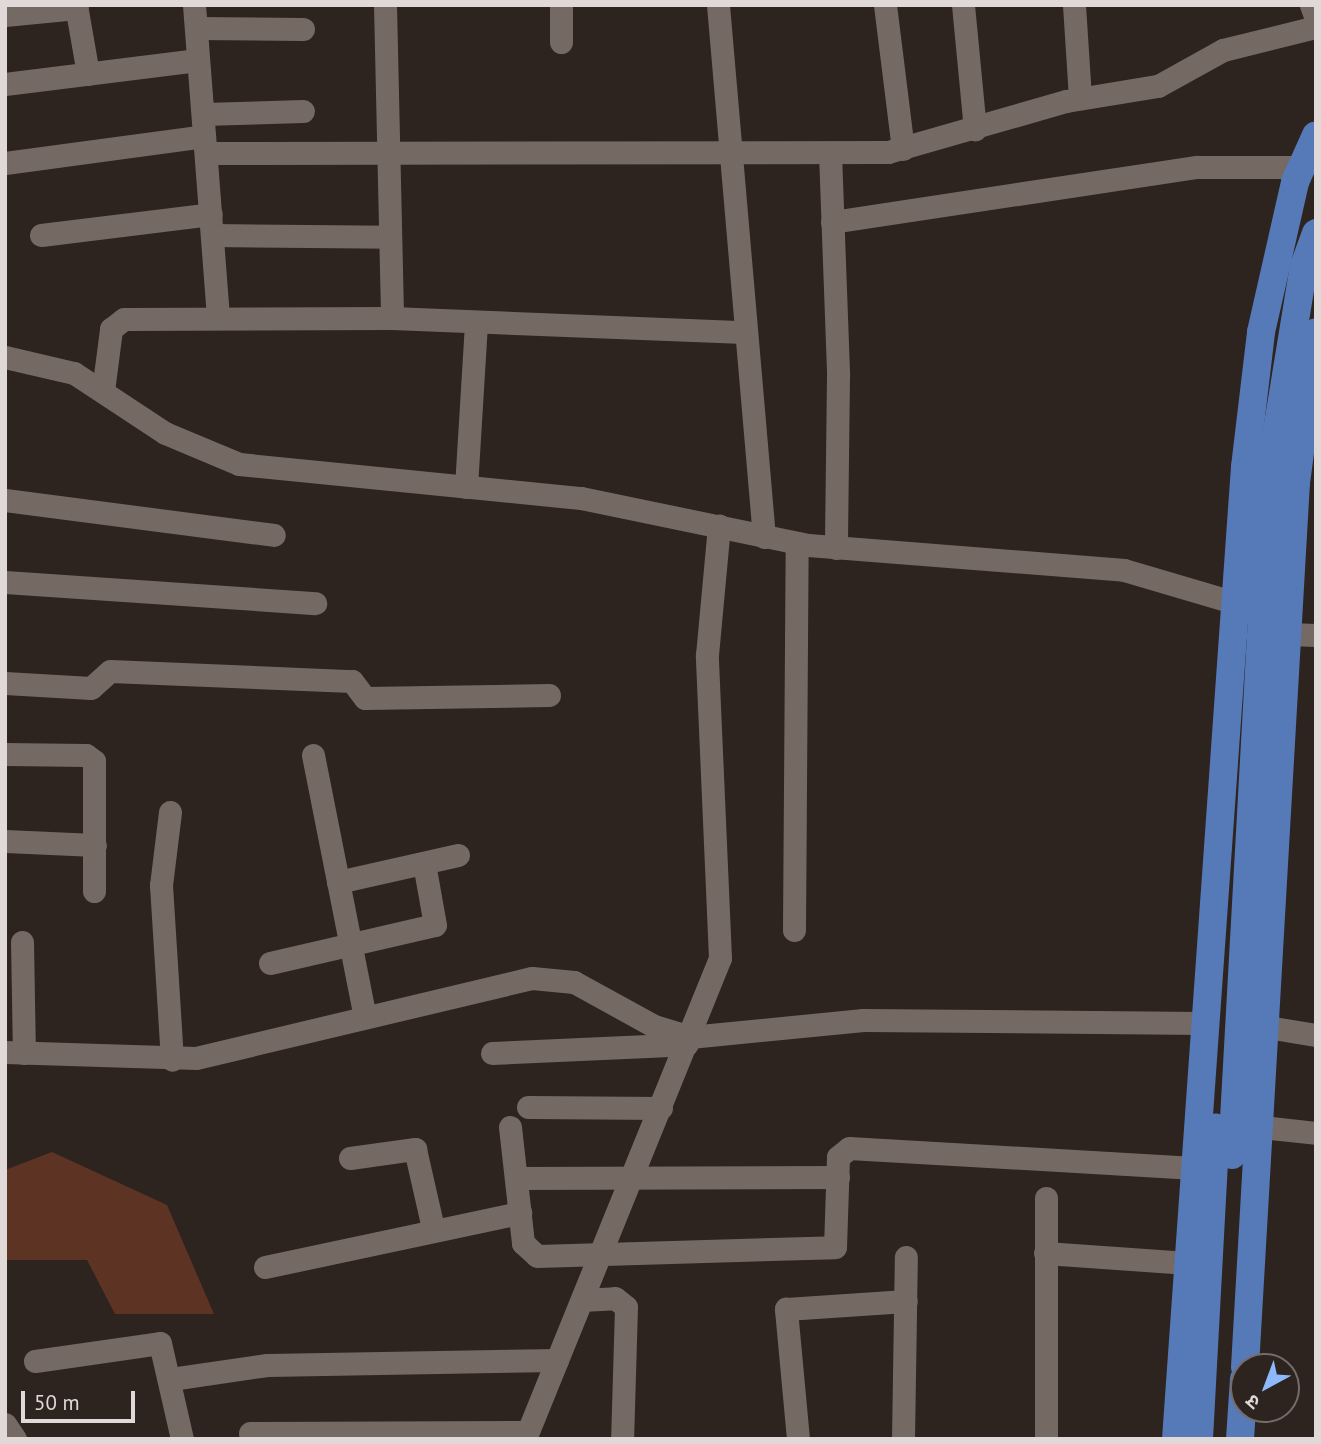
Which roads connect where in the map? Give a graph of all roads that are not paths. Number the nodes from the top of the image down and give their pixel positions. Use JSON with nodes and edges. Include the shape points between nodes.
{"nodes":[{"id":1,"x":194,"y":5,"type":"edge"},
{"id":2,"x":385,"y":5,"type":"edge"},
{"id":3,"x":561,"y":5,"type":"edge"},
{"id":4,"x":718,"y":5,"type":"edge"},
{"id":5,"x":885,"y":5,"type":"edge"},
{"id":6,"x":963,"y":5,"type":"edge"},
{"id":7,"x":1073,"y":5,"type":"edge"},
{"id":8,"x":1311,"y":5,"type":"edge"},
{"id":9,"x":77,"y":7,"type":"edge"},
{"id":10,"x":5,"y":15,"type":"edge"},
{"id":11,"x":1316,"y":19,"type":"edge"},
{"id":12,"x":1316,"y":27,"type":"edge"},
{"id":13,"x":196,"y":29,"type":"junction"},
{"id":14,"x":303,"y":29,"type":"dead end"},
{"id":15,"x":561,"y":42,"type":"dead end"},
{"id":16,"x":198,"y":60,"type":"junction"},
{"id":17,"x":88,"y":74,"type":"junction"},
{"id":18,"x":5,"y":84,"type":"edge"},
{"id":19,"x":1080,"y":98,"type":"junction"},
{"id":20,"x":303,"y":111,"type":"dead end"},
{"id":21,"x":975,"y":129,"type":"junction"},
{"id":22,"x":204,"y":134,"type":"junction"},
{"id":23,"x":1316,"y":135,"type":"edge"},
{"id":24,"x":903,"y":149,"type":"junction"},
{"id":25,"x":727,"y":151,"type":"junction"},
{"id":26,"x":830,"y":153,"type":"junction"},
{"id":27,"x":387,"y":157,"type":"junction"},
{"id":28,"x":5,"y":163,"type":"edge"},
{"id":29,"x":1309,"y":173,"type":"edge"},
{"id":30,"x":832,"y":222,"type":"junction"},
{"id":31,"x":211,"y":225,"type":"junction"},
{"id":32,"x":1316,"y":233,"type":"edge"},
{"id":33,"x":41,"y":235,"type":"dead end"},
{"id":34,"x":390,"y":237,"type":"junction"},
{"id":35,"x":218,"y":318,"type":"junction"},
{"id":36,"x":392,"y":318,"type":"junction"},
{"id":37,"x":476,"y":323,"type":"junction"},
{"id":38,"x":744,"y":332,"type":"junction"},
{"id":39,"x":1316,"y":332,"type":"edge"},
{"id":40,"x":5,"y":357,"type":"edge"},
{"id":41,"x":103,"y":391,"type":"junction"},
{"id":42,"x":466,"y":487,"type":"junction"},
{"id":43,"x":5,"y":500,"type":"edge"},
{"id":44,"x":719,"y":526,"type":"junction"},
{"id":45,"x":274,"y":535,"type":"dead end"},
{"id":46,"x":764,"y":537,"type":"junction"},
{"id":47,"x":797,"y":543,"type":"junction"},
{"id":48,"x":836,"y":548,"type":"junction"},
{"id":49,"x":5,"y":582,"type":"edge"},
{"id":50,"x":314,"y":603,"type":"dead end"},
{"id":51,"x":1274,"y":617,"type":"edge"},
{"id":52,"x":5,"y":683,"type":"edge"},
{"id":53,"x":549,"y":695,"type":"dead end"},
{"id":54,"x":5,"y":754,"type":"edge"},
{"id":55,"x":313,"y":755,"type":"dead end"},
{"id":56,"x":170,"y":812,"type":"dead end"},
{"id":57,"x":5,"y":841,"type":"edge"},
{"id":58,"x":95,"y":845,"type":"junction"},
{"id":59,"x":458,"y":855,"type":"dead end"},
{"id":60,"x":424,"y":863,"type":"junction"},
{"id":61,"x":338,"y":883,"type":"junction"},
{"id":62,"x":94,"y":891,"type":"dead end"},
{"id":63,"x":794,"y":930,"type":"dead end"},
{"id":64,"x":22,"y":942,"type":"dead end"},
{"id":65,"x":351,"y":945,"type":"junction"},
{"id":66,"x":270,"y":963,"type":"dead end"},
{"id":67,"x":365,"y":1017,"type":"junction"},
{"id":68,"x":1203,"y":1023,"type":"junction"},
{"id":69,"x":1268,"y":1027,"type":"junction"},
{"id":70,"x":1316,"y":1035,"type":"edge"},
{"id":71,"x":689,"y":1040,"type":"junction"},
{"id":72,"x":15,"y":1052,"type":"edge"},
{"id":73,"x":492,"y":1053,"type":"dead end"},
{"id":74,"x":172,"y":1060,"type":"junction"},
{"id":75,"x":528,"y":1107,"type":"dead end"},
{"id":76,"x":661,"y":1108,"type":"junction"},
{"id":77,"x":510,"y":1126,"type":"dead end"},
{"id":78,"x":1261,"y":1127,"type":"junction"},
{"id":79,"x":1316,"y":1133,"type":"edge"},
{"id":80,"x":350,"y":1158,"type":"dead end"},
{"id":81,"x":1194,"y":1168,"type":"junction"},
{"id":82,"x":633,"y":1176,"type":"junction"},
{"id":83,"x":838,"y":1177,"type":"junction"},
{"id":84,"x":516,"y":1178,"type":"junction"},
{"id":85,"x":1046,"y":1198,"type":"dead end"},
{"id":86,"x":520,"y":1213,"type":"junction"},
{"id":87,"x":433,"y":1228,"type":"junction"},
{"id":88,"x":1045,"y":1253,"type":"junction"},
{"id":89,"x":906,"y":1257,"type":"dead end"},
{"id":90,"x":599,"y":1258,"type":"junction"},
{"id":91,"x":1188,"y":1262,"type":"junction"},
{"id":92,"x":265,"y":1267,"type":"dead end"},
{"id":93,"x":582,"y":1300,"type":"junction"},
{"id":94,"x":906,"y":1301,"type":"junction"},
{"id":95,"x":1246,"y":1353,"type":"edge"},
{"id":96,"x":557,"y":1360,"type":"junction"},
{"id":97,"x":35,"y":1361,"type":"dead end"},
{"id":98,"x":171,"y":1379,"type":"junction"},
{"id":99,"x":5,"y":1424,"type":"edge"},
{"id":100,"x":250,"y":1433,"type":"dead end"},
{"id":101,"x":526,"y":1436,"type":"edge"},
{"id":102,"x":15,"y":1439,"type":"edge"},
{"id":103,"x":182,"y":1439,"type":"edge"},
{"id":104,"x":622,"y":1439,"type":"edge"},
{"id":105,"x":798,"y":1439,"type":"edge"},
{"id":106,"x":903,"y":1439,"type":"edge"},
{"id":107,"x":1046,"y":1439,"type":"edge"},
{"id":108,"x":1176,"y":1439,"type":"edge"},
{"id":109,"x":1199,"y":1439,"type":"edge"},
{"id":110,"x":1214,"y":1439,"type":"edge"}],
"edges":[{"from":1,"to":13,"type":"street"},
{"from":2,"to":27,"type":"street"},
{"from":3,"to":15,"type":"street"},
{"from":4,"to":25,"type":"street"},
{"from":5,"to":24,"type":"street"},
{"from":6,"to":21,"type":"street"},
{"from":7,"to":19,"type":"street"},
{"from":8,"to":11,"type":"street"},
{"from":9,"to":10,"type":"street"},
{"from":9,"to":17,"type":"street"},
{"from":12,"to":19,"type":"street","via":[[1223,50],[1158,86]]},
{"from":13,"to":14,"type":"street"},
{"from":13,"to":16,"type":"street"},
{"from":16,"to":17,"type":"street"},
{"from":16,"to":22,"type":"street"},
{"from":17,"to":18,"type":"street"},
{"from":19,"to":21,"type":"street"},
{"from":20,"to":22,"type":"street"},
{"from":21,"to":24,"type":"street"},
{"from":22,"to":27,"type":"street"},
{"from":22,"to":28,"type":"street"},
{"from":22,"to":31,"type":"street"},
{"from":23,"to":29,"type":"main road"},
{"from":24,"to":26,"type":"street"},
{"from":25,"to":26,"type":"street"},
{"from":25,"to":27,"type":"street"},
{"from":25,"to":38,"type":"street"},
{"from":26,"to":30,"type":"street"},
{"from":27,"to":34,"type":"street"},
{"from":29,"to":30,"type":"street","via":[[1197,167]]},
{"from":29,"to":51,"type":"main road","via":[[1284,272],[1263,390]]},
{"from":30,"to":48,"type":"street"},
{"from":31,"to":33,"type":"street"},
{"from":31,"to":34,"type":"street"},
{"from":31,"to":35,"type":"street"},
{"from":32,"to":51,"type":"main road","via":[[1304,266],[1270,473]]},
{"from":34,"to":36,"type":"street"},
{"from":35,"to":36,"type":"street"},
{"from":35,"to":41,"type":"street","via":[[117,320]]},
{"from":36,"to":37,"type":"street"},
{"from":37,"to":38,"type":"street"},
{"from":37,"to":42,"type":"street"},
{"from":38,"to":46,"type":"street"},
{"from":39,"to":51,"type":"main road"},
{"from":40,"to":41,"type":"street","via":[[74,373]]},
{"from":41,"to":42,"type":"street","via":[[190,447],[239,464]]},
{"from":42,"to":44,"type":"street","via":[[618,504]]},
{"from":43,"to":45,"type":"street"},
{"from":44,"to":46,"type":"street"},
{"from":44,"to":71,"type":"street","via":[[707,655],[722,944]]},
{"from":46,"to":47,"type":"street"},
{"from":47,"to":48,"type":"street"},
{"from":47,"to":63,"type":"street"},
{"from":48,"to":51,"type":"street","via":[[1124,570]]},
{"from":49,"to":50,"type":"street"},
{"from":51,"to":68,"type":"main road"},
{"from":51,"to":69,"type":"main road"},
{"from":51,"to":109,"type":"main road"},
{"from":51,"to":110,"type":"main road"},
{"from":52,"to":53,"type":"street","via":[[94,687],[110,671],[352,681],[365,698]]},
{"from":54,"to":58,"type":"street","via":[[91,757]]},
{"from":55,"to":61,"type":"street"},
{"from":56,"to":74,"type":"street","via":[[161,885]]},
{"from":57,"to":58,"type":"street"},
{"from":58,"to":62,"type":"street"},
{"from":59,"to":60,"type":"street"},
{"from":60,"to":61,"type":"street"},
{"from":60,"to":65,"type":"street","via":[[435,925]]},
{"from":61,"to":65,"type":"street"},
{"from":64,"to":72,"type":"street"},
{"from":65,"to":66,"type":"street"},
{"from":65,"to":67,"type":"street"},
{"from":67,"to":71,"type":"street","via":[[506,982],[554,978],[593,990],[654,1027]]},
{"from":67,"to":74,"type":"street"},
{"from":68,"to":71,"type":"street","via":[[875,1020]]},
{"from":68,"to":81,"type":"main road"},
{"from":69,"to":70,"type":"street"},
{"from":69,"to":78,"type":"main road"},
{"from":71,"to":73,"type":"street"},
{"from":71,"to":76,"type":"street"},
{"from":72,"to":74,"type":"street"},
{"from":75,"to":76,"type":"street"},
{"from":76,"to":82,"type":"street"},
{"from":77,"to":84,"type":"street"},
{"from":78,"to":79,"type":"street"},
{"from":78,"to":95,"type":"main road"},
{"from":80,"to":87,"type":"street","via":[[415,1149]]},
{"from":81,"to":83,"type":"street","via":[[849,1148],[838,1157]]},
{"from":81,"to":91,"type":"main road"},
{"from":82,"to":83,"type":"street"},
{"from":82,"to":84,"type":"street"},
{"from":82,"to":90,"type":"street"},
{"from":83,"to":90,"type":"street","via":[[835,1247]]},
{"from":84,"to":86,"type":"street"},
{"from":85,"to":88,"type":"street"},
{"from":86,"to":87,"type":"street"},
{"from":86,"to":90,"type":"street","via":[[530,1254]]},
{"from":87,"to":92,"type":"street"},
{"from":88,"to":91,"type":"street"},
{"from":88,"to":107,"type":"street"},
{"from":89,"to":94,"type":"street"},
{"from":90,"to":93,"type":"street"},
{"from":91,"to":108,"type":"main road"},
{"from":93,"to":96,"type":"street"},
{"from":93,"to":104,"type":"street","via":[[615,1298],[626,1307]]},
{"from":94,"to":105,"type":"street","via":[[786,1309]]},
{"from":94,"to":106,"type":"street"},
{"from":96,"to":98,"type":"street","via":[[267,1365]]},
{"from":96,"to":101,"type":"street"},
{"from":97,"to":98,"type":"street","via":[[156,1341],[164,1347]]},
{"from":98,"to":103,"type":"street"},
{"from":99,"to":102,"type":"street"},
{"from":100,"to":101,"type":"street"}]}
